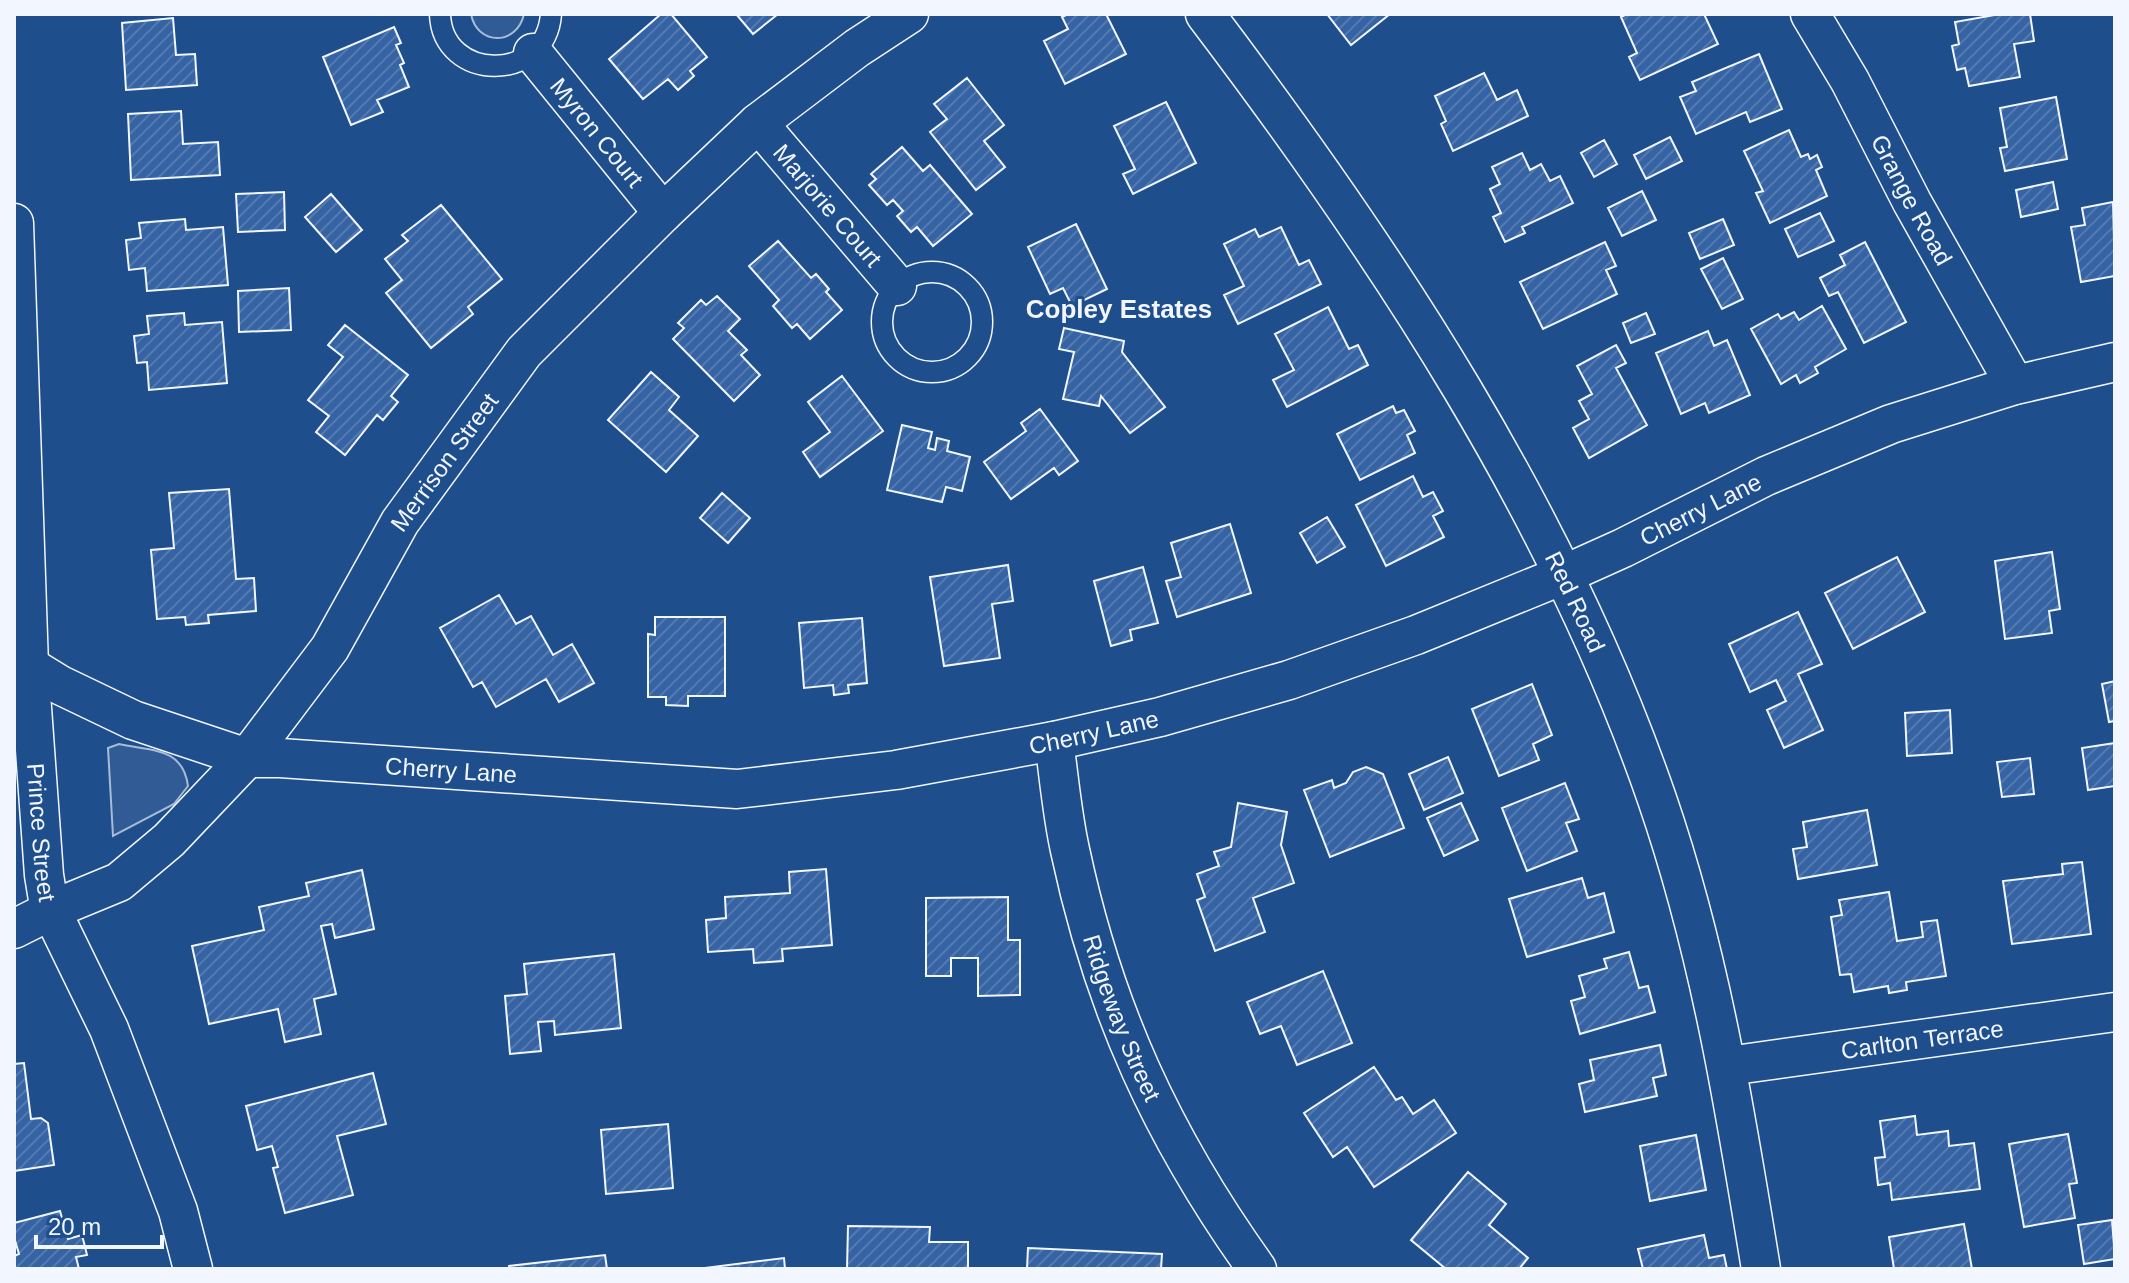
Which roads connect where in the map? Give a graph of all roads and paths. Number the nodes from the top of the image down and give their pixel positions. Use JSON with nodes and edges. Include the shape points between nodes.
{"nodes":[{"id":1,"x":440,"y":14,"type":"edge"},
{"id":2,"x":551,"y":14,"type":"edge"},
{"id":3,"x":909,"y":14,"type":"edge"},
{"id":4,"x":1205,"y":14,"type":"edge"},
{"id":5,"x":1810,"y":14,"type":"edge"},
{"id":6,"x":533,"y":53,"type":"junction"},
{"id":7,"x":758,"y":123,"type":"junction"},
{"id":8,"x":663,"y":213,"type":"junction"},
{"id":9,"x":14,"y":223,"type":"edge"},
{"id":10,"x":897,"y":286,"type":"junction"},
{"id":11,"x":2115,"y":362,"type":"edge"},
{"id":12,"x":2015,"y":385,"type":"junction"},
{"id":13,"x":1563,"y":575,"type":"junction"},
{"id":14,"x":29,"y":666,"type":"junction"},
{"id":15,"x":1054,"y":741,"type":"junction"},
{"id":16,"x":247,"y":758,"type":"junction"},
{"id":17,"x":52,"y":911,"type":"junction"},
{"id":18,"x":14,"y":929,"type":"edge"},
{"id":19,"x":2115,"y":1012,"type":"edge"},
{"id":20,"x":1728,"y":1066,"type":"junction"},
{"id":21,"x":193,"y":1269,"type":"edge"},
{"id":22,"x":1257,"y":1269,"type":"edge"},
{"id":23,"x":1761,"y":1269,"type":"edge"}],
"edges":[{"from":1,"to":6,"type":"lane","via":[[448,40],[460,55],[478,64],[497,67]]},
{"from":2,"to":6,"type":"lane","via":[[544,39]]},
{"from":3,"to":7,"type":"street","name":"Merrison Street"},
{"from":4,"to":13,"type":"street","name":"Red Road","via":[[1297,135],[1396,281],[1487,433]]},
{"from":5,"to":12,"type":"street","name":"Grange Road"},
{"from":6,"to":8,"type":"street","name":"Myron Court"},
{"from":7,"to":8,"type":"street","name":"Merrison Street"},
{"from":7,"to":10,"type":"street","name":"Marjorie Court"},
{"from":8,"to":16,"type":"street","name":"Merrison Street","via":[[524,352],[400,522],[330,648]]},
{"from":9,"to":14,"type":"street","name":"Prince Street"},
{"from":10,"to":10,"type":"lane","via":[[882,317],[891,351],[903,363],[927,371],[953,367],[967,357],[982,330],[982,314],[968,286],[940,272],[925,272]]},
{"from":11,"to":12,"type":"street","name":"Cherry Lane"},
{"from":12,"to":13,"type":"street","name":"Cherry Lane","via":[[1891,424],[1766,476]]},
{"from":13,"to":15,"type":"street","name":"Cherry Lane","via":[[1289,680]]},
{"from":13,"to":20,"type":"street","name":"Red Road","via":[[1609,674],[1657,799],[1696,927]]},
{"from":14,"to":16,"type":"street","name":"Cherry Lane","via":[[133,720]]},
{"from":14,"to":17,"type":"street","name":"Prince Street","via":[[44,875]]},
{"from":15,"to":16,"type":"street","name":"Cherry Lane","via":[[896,770],[737,789]]},
{"from":15,"to":22,"type":"street","name":"Ridgeway Street","via":[[1069,847],[1095,951],[1124,1035],[1161,1116],[1214,1208]]},
{"from":16,"to":17,"type":"street","name":"Merrison Street","via":[[169,840],[119,882]]},
{"from":17,"to":18,"type":"street","name":"Merrison Street"},
{"from":17,"to":21,"type":"street","name":"Prince Street","via":[[109,1029],[178,1211]]},
{"from":19,"to":20,"type":"street","name":"Carlton Terrace"},
{"from":20,"to":23,"type":"street","name":"Red Road"}]}
